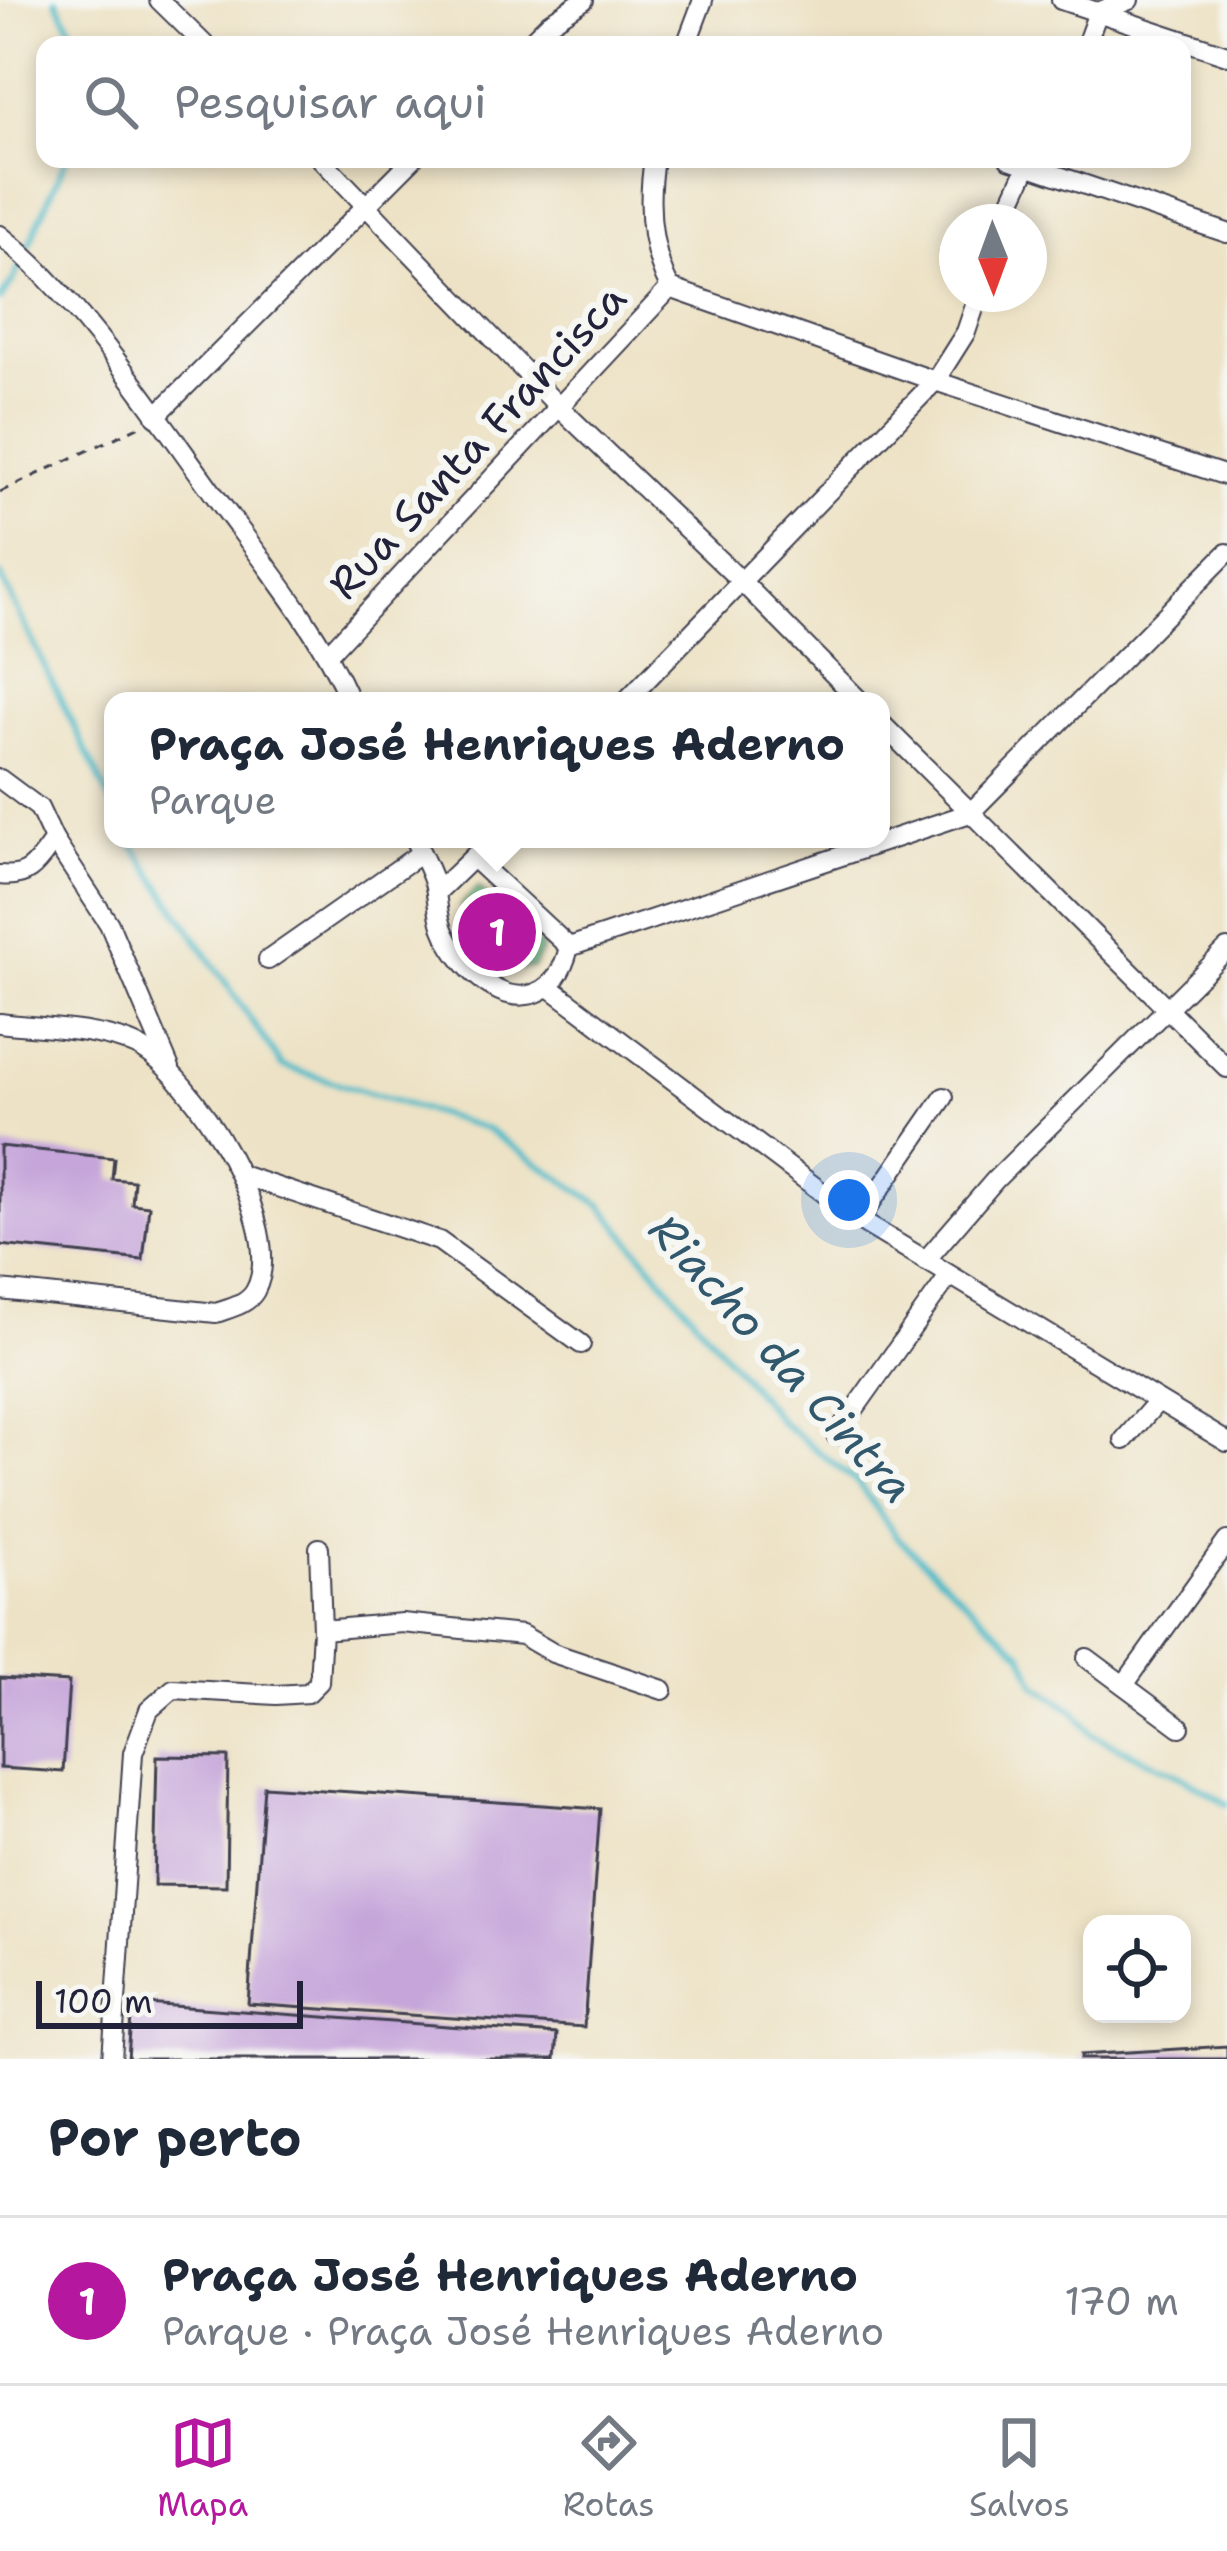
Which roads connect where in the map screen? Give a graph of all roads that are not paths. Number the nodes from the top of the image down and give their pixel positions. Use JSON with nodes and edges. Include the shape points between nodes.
{"nodes":[{"id":1,"x":159,"y":0,"type":"edge"},
{"id":2,"x":550,"y":0,"type":"edge"},
{"id":3,"x":584,"y":0,"type":"edge"},
{"id":4,"x":704,"y":0,"type":"edge"},
{"id":5,"x":1061,"y":0,"type":"edge"},
{"id":6,"x":1129,"y":0,"type":"edge"},
{"id":7,"x":1098,"y":12,"type":"junction"},
{"id":8,"x":549,"y":23,"type":"junction"},
{"id":9,"x":196,"y":36,"type":"edge"},
{"id":10,"x":536,"y":36,"type":"edge"},
{"id":11,"x":690,"y":36,"type":"edge"},
{"id":12,"x":1089,"y":36,"type":"edge"},
{"id":13,"x":1170,"y":36,"type":"edge"},
{"id":14,"x":1191,"y":43,"type":"edge"},
{"id":15,"x":1227,"y":55,"type":"edge"},
{"id":16,"x":330,"y":168,"type":"edge"},
{"id":17,"x":404,"y":168,"type":"edge"},
{"id":18,"x":654,"y":168,"type":"edge"},
{"id":19,"x":1036,"y":168,"type":"edge"},
{"id":20,"x":1046,"y":168,"type":"edge"},
{"id":21,"x":1013,"y":204,"type":"edge"},
{"id":22,"x":368,"y":205,"type":"junction"},
{"id":23,"x":1227,"y":232,"type":"edge"},
{"id":24,"x":8,"y":241,"type":"edge"},
{"id":25,"x":670,"y":288,"type":"junction"},
{"id":26,"x":973,"y":312,"type":"edge"},
{"id":27,"x":935,"y":381,"type":"junction"},
{"id":28,"x":557,"y":405,"type":"junction"},
{"id":29,"x":157,"y":417,"type":"junction"},
{"id":30,"x":1227,"y":476,"type":"edge"},
{"id":31,"x":1227,"y":553,"type":"edge"},
{"id":32,"x":742,"y":582,"type":"junction"},
{"id":33,"x":329,"y":653,"type":"junction"},
{"id":34,"x":346,"y":692,"type":"edge"},
{"id":35,"x":635,"y":692,"type":"edge"},
{"id":36,"x":851,"y":692,"type":"edge"},
{"id":37,"x":890,"y":732,"type":"edge"},
{"id":38,"x":0,"y":779,"type":"edge"},
{"id":39,"x":970,"y":813,"type":"junction"},
{"id":40,"x":54,"y":840,"type":"junction"},
{"id":41,"x":890,"y":840,"type":"edge"},
{"id":42,"x":414,"y":848,"type":"edge"},
{"id":43,"x":418,"y":848,"type":"edge"},
{"id":44,"x":483,"y":848,"type":"edge"},
{"id":45,"x":865,"y":848,"type":"edge"},
{"id":46,"x":473,"y":858,"type":"junction"},
{"id":47,"x":0,"y":875,"type":"edge"},
{"id":48,"x":436,"y":893,"type":"junction"},
{"id":49,"x":568,"y":947,"type":"junction"},
{"id":50,"x":1227,"y":949,"type":"edge"},
{"id":51,"x":268,"y":960,"type":"dead end"},
{"id":52,"x":548,"y":986,"type":"junction"},
{"id":53,"x":1167,"y":1009,"type":"junction"},
{"id":54,"x":0,"y":1023,"type":"edge"},
{"id":55,"x":1227,"y":1067,"type":"edge"},
{"id":56,"x":171,"y":1072,"type":"junction"},
{"id":57,"x":944,"y":1097,"type":"dead end"},
{"id":58,"x":241,"y":1175,"type":"junction"},
{"id":59,"x":859,"y":1220,"type":"junction"},
{"id":60,"x":925,"y":1262,"type":"junction"},
{"id":61,"x":949,"y":1276,"type":"junction"},
{"id":62,"x":0,"y":1290,"type":"edge"},
{"id":63,"x":580,"y":1344,"type":"dead end"},
{"id":64,"x":1158,"y":1401,"type":"junction"},
{"id":65,"x":836,"y":1435,"type":"dead end"},
{"id":66,"x":1124,"y":1440,"type":"dead end"},
{"id":67,"x":1227,"y":1442,"type":"edge"},
{"id":68,"x":1227,"y":1541,"type":"edge"},
{"id":69,"x":319,"y":1548,"type":"dead end"},
{"id":70,"x":322,"y":1630,"type":"junction"},
{"id":71,"x":1087,"y":1658,"type":"dead end"},
{"id":72,"x":1124,"y":1685,"type":"junction"},
{"id":73,"x":663,"y":1690,"type":"dead end"},
{"id":74,"x":1180,"y":1727,"type":"dead end"},
{"id":75,"x":112,"y":2059,"type":"edge"}],
"edges":[{"from":1,"to":9,"type":"street"},
{"from":2,"to":8,"type":"street"},
{"from":3,"to":8,"type":"street"},
{"from":4,"to":11,"type":"street"},
{"from":5,"to":7,"type":"street"},
{"from":6,"to":7,"type":"street"},
{"from":7,"to":12,"type":"street"},
{"from":7,"to":13,"type":"street"},
{"from":8,"to":10,"type":"street"},
{"from":14,"to":15,"type":"street"},
{"from":16,"to":22,"type":"street"},
{"from":17,"to":22,"type":"street"},
{"from":18,"to":25,"type":"street","via":[[656,260]]},
{"from":19,"to":21,"type":"street"},
{"from":20,"to":23,"type":"street"},
{"from":22,"to":28,"type":"street"},
{"from":22,"to":29,"type":"street"},
{"from":24,"to":29,"type":"street"},
{"from":25,"to":27,"type":"street","name":"Rua Santa Francisca"},
{"from":25,"to":28,"type":"street","name":"Rua Santa Francisca"},
{"from":26,"to":27,"type":"street"},
{"from":27,"to":30,"type":"street","name":"Rua Santa Francisca"},
{"from":27,"to":32,"type":"street"},
{"from":28,"to":32,"type":"street"},
{"from":28,"to":33,"type":"street","name":"Rua Santa Francisca"},
{"from":29,"to":33,"type":"street"},
{"from":31,"to":39,"type":"street"},
{"from":32,"to":35,"type":"street"},
{"from":32,"to":36,"type":"street"},
{"from":33,"to":34,"type":"street"},
{"from":37,"to":39,"type":"street"},
{"from":38,"to":40,"type":"street","via":[[39,808]]},
{"from":39,"to":41,"type":"street"},
{"from":39,"to":53,"type":"street"},
{"from":40,"to":47,"type":"street","via":[[27,873]]},
{"from":40,"to":56,"type":"street","via":[[109,924]]},
{"from":42,"to":51,"type":"street"},
{"from":43,"to":48,"type":"street"},
{"from":44,"to":46,"type":"street"},
{"from":45,"to":49,"type":"street"},
{"from":46,"to":48,"type":"street"},
{"from":46,"to":49,"type":"street"},
{"from":48,"to":52,"type":"street","via":[[451,944],[497,991],[525,996]]},
{"from":49,"to":52,"type":"street"},
{"from":50,"to":53,"type":"street"},
{"from":52,"to":59,"type":"street"},
{"from":53,"to":55,"type":"street"},
{"from":53,"to":60,"type":"street","via":[[994,1180]]},
{"from":54,"to":56,"type":"street","via":[[135,1044]]},
{"from":56,"to":58,"type":"street"},
{"from":57,"to":59,"type":"street"},
{"from":58,"to":62,"type":"street","via":[[262,1262],[257,1288],[242,1304],[216,1313]]},
{"from":58,"to":63,"type":"street","via":[[439,1241]]},
{"from":59,"to":60,"type":"street"},
{"from":60,"to":61,"type":"street"},
{"from":61,"to":64,"type":"street"},
{"from":61,"to":65,"type":"street"},
{"from":64,"to":66,"type":"street"},
{"from":64,"to":67,"type":"street"},
{"from":68,"to":72,"type":"street"},
{"from":69,"to":70,"type":"street"},
{"from":70,"to":73,"type":"street","via":[[402,1623],[522,1635],[553,1654]]},
{"from":70,"to":75,"type":"street","via":[[319,1682],[308,1694],[172,1689],[148,1709],[133,1753]]},
{"from":71,"to":72,"type":"street"},
{"from":72,"to":74,"type":"street"}]}
